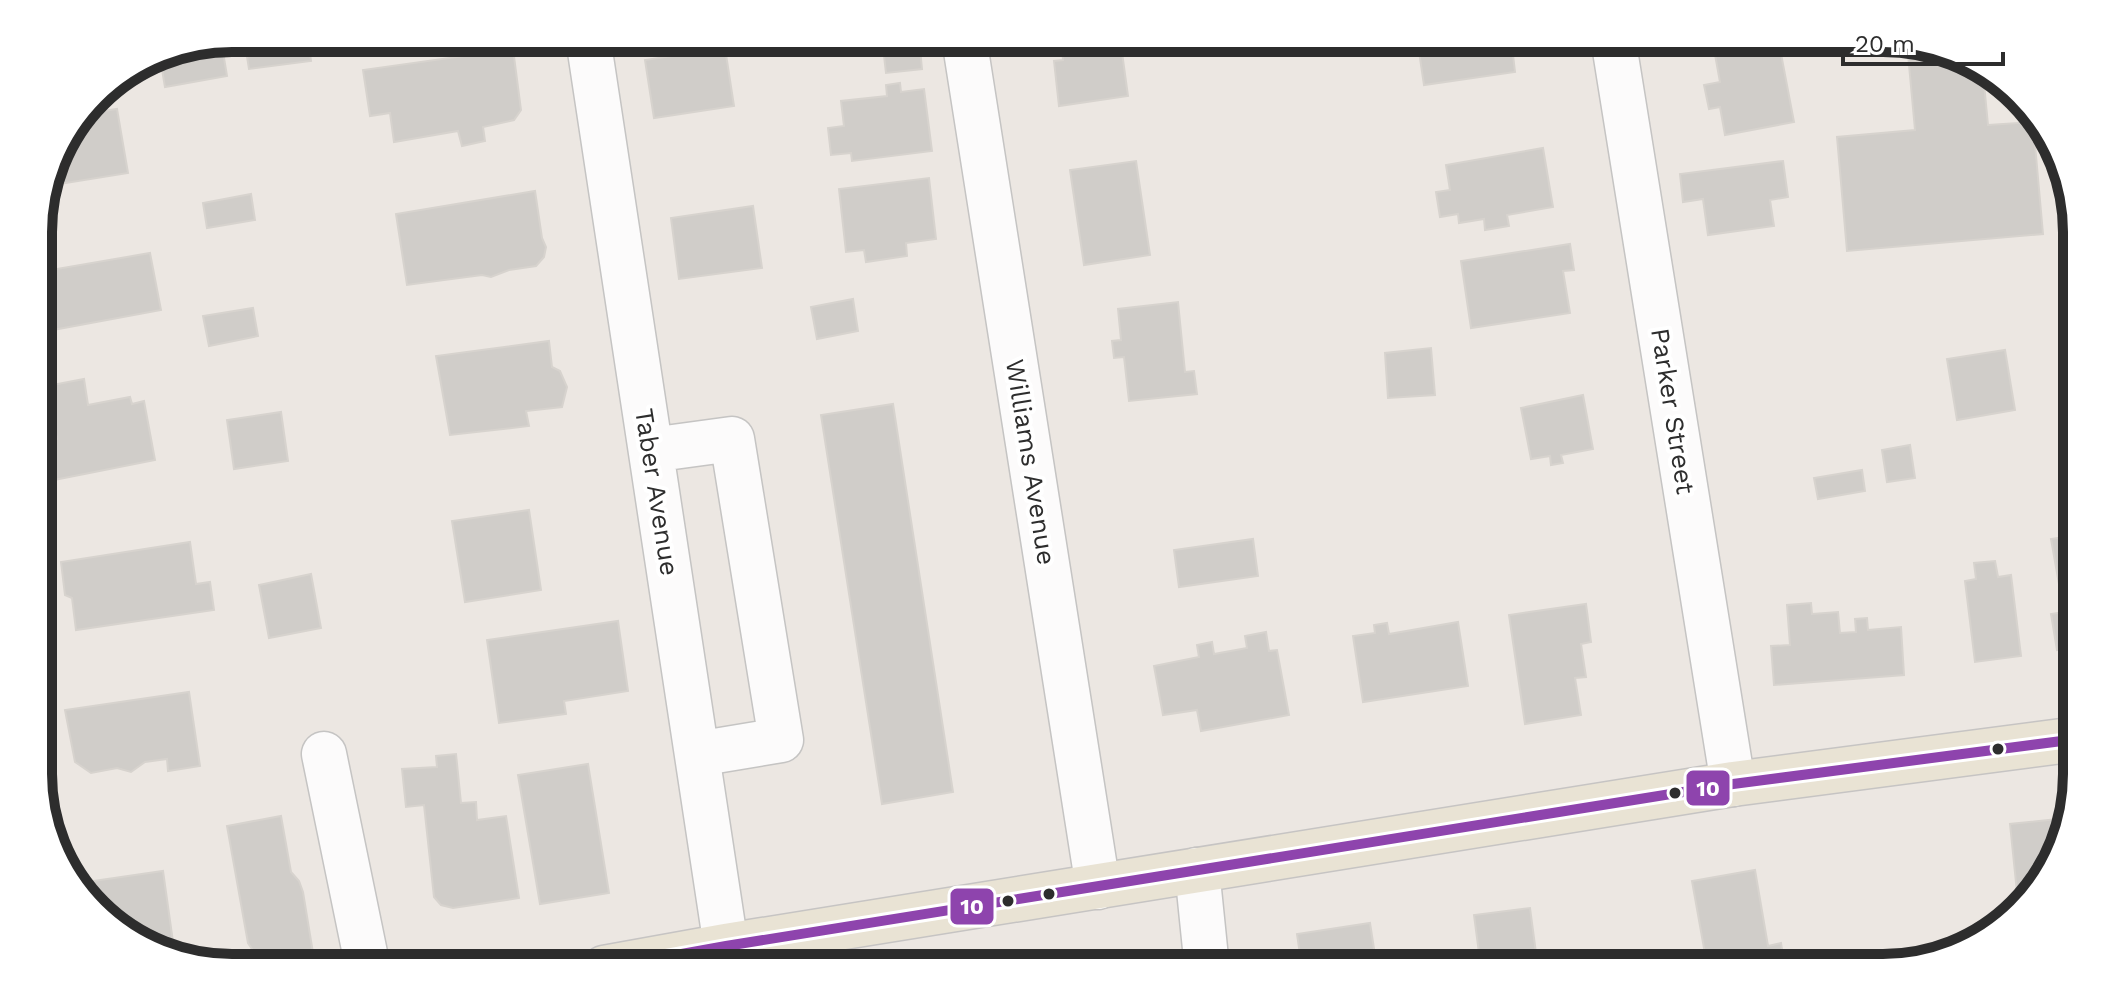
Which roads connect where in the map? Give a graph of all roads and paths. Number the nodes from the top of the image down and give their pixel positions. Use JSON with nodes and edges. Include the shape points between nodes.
{"nodes":[{"id":1,"x":590,"y":52,"type":"edge"},
{"id":2,"x":966,"y":52,"type":"edge"},
{"id":3,"x":1615,"y":52,"type":"edge"},
{"id":4,"x":651,"y":450,"type":"junction"},
{"id":5,"x":2063,"y":741,"type":"edge"},
{"id":6,"x":324,"y":754,"type":"dead end"},
{"id":7,"x":697,"y":754,"type":"junction"},
{"id":8,"x":1733,"y":784,"type":"junction"},
{"id":9,"x":1197,"y":870,"type":"junction"},
{"id":10,"x":1098,"y":887,"type":"junction"},
{"id":11,"x":726,"y":946,"type":"junction"},
{"id":12,"x":365,"y":954,"type":"edge"},
{"id":13,"x":682,"y":954,"type":"edge"},
{"id":14,"x":1206,"y":954,"type":"edge"}],
"edges":[{"from":1,"to":4,"type":"street","name":"Taber Avenue"},
{"from":2,"to":10,"type":"street","name":"Williams Avenue"},
{"from":3,"to":8,"type":"street","name":"Parker Street"},
{"from":4,"to":7,"type":"street","name":"Taber Avenue"},
{"from":4,"to":7,"type":"street","via":[[732,439],[781,740]]},
{"from":5,"to":8,"type":"main road"},
{"from":6,"to":12,"type":"street"},
{"from":7,"to":11,"type":"street","name":"Taber Avenue"},
{"from":8,"to":9,"type":"main road"},
{"from":9,"to":10,"type":"main road"},
{"from":9,"to":14,"type":"street"},
{"from":10,"to":11,"type":"main road"},
{"from":11,"to":13,"type":"main road"}]}
